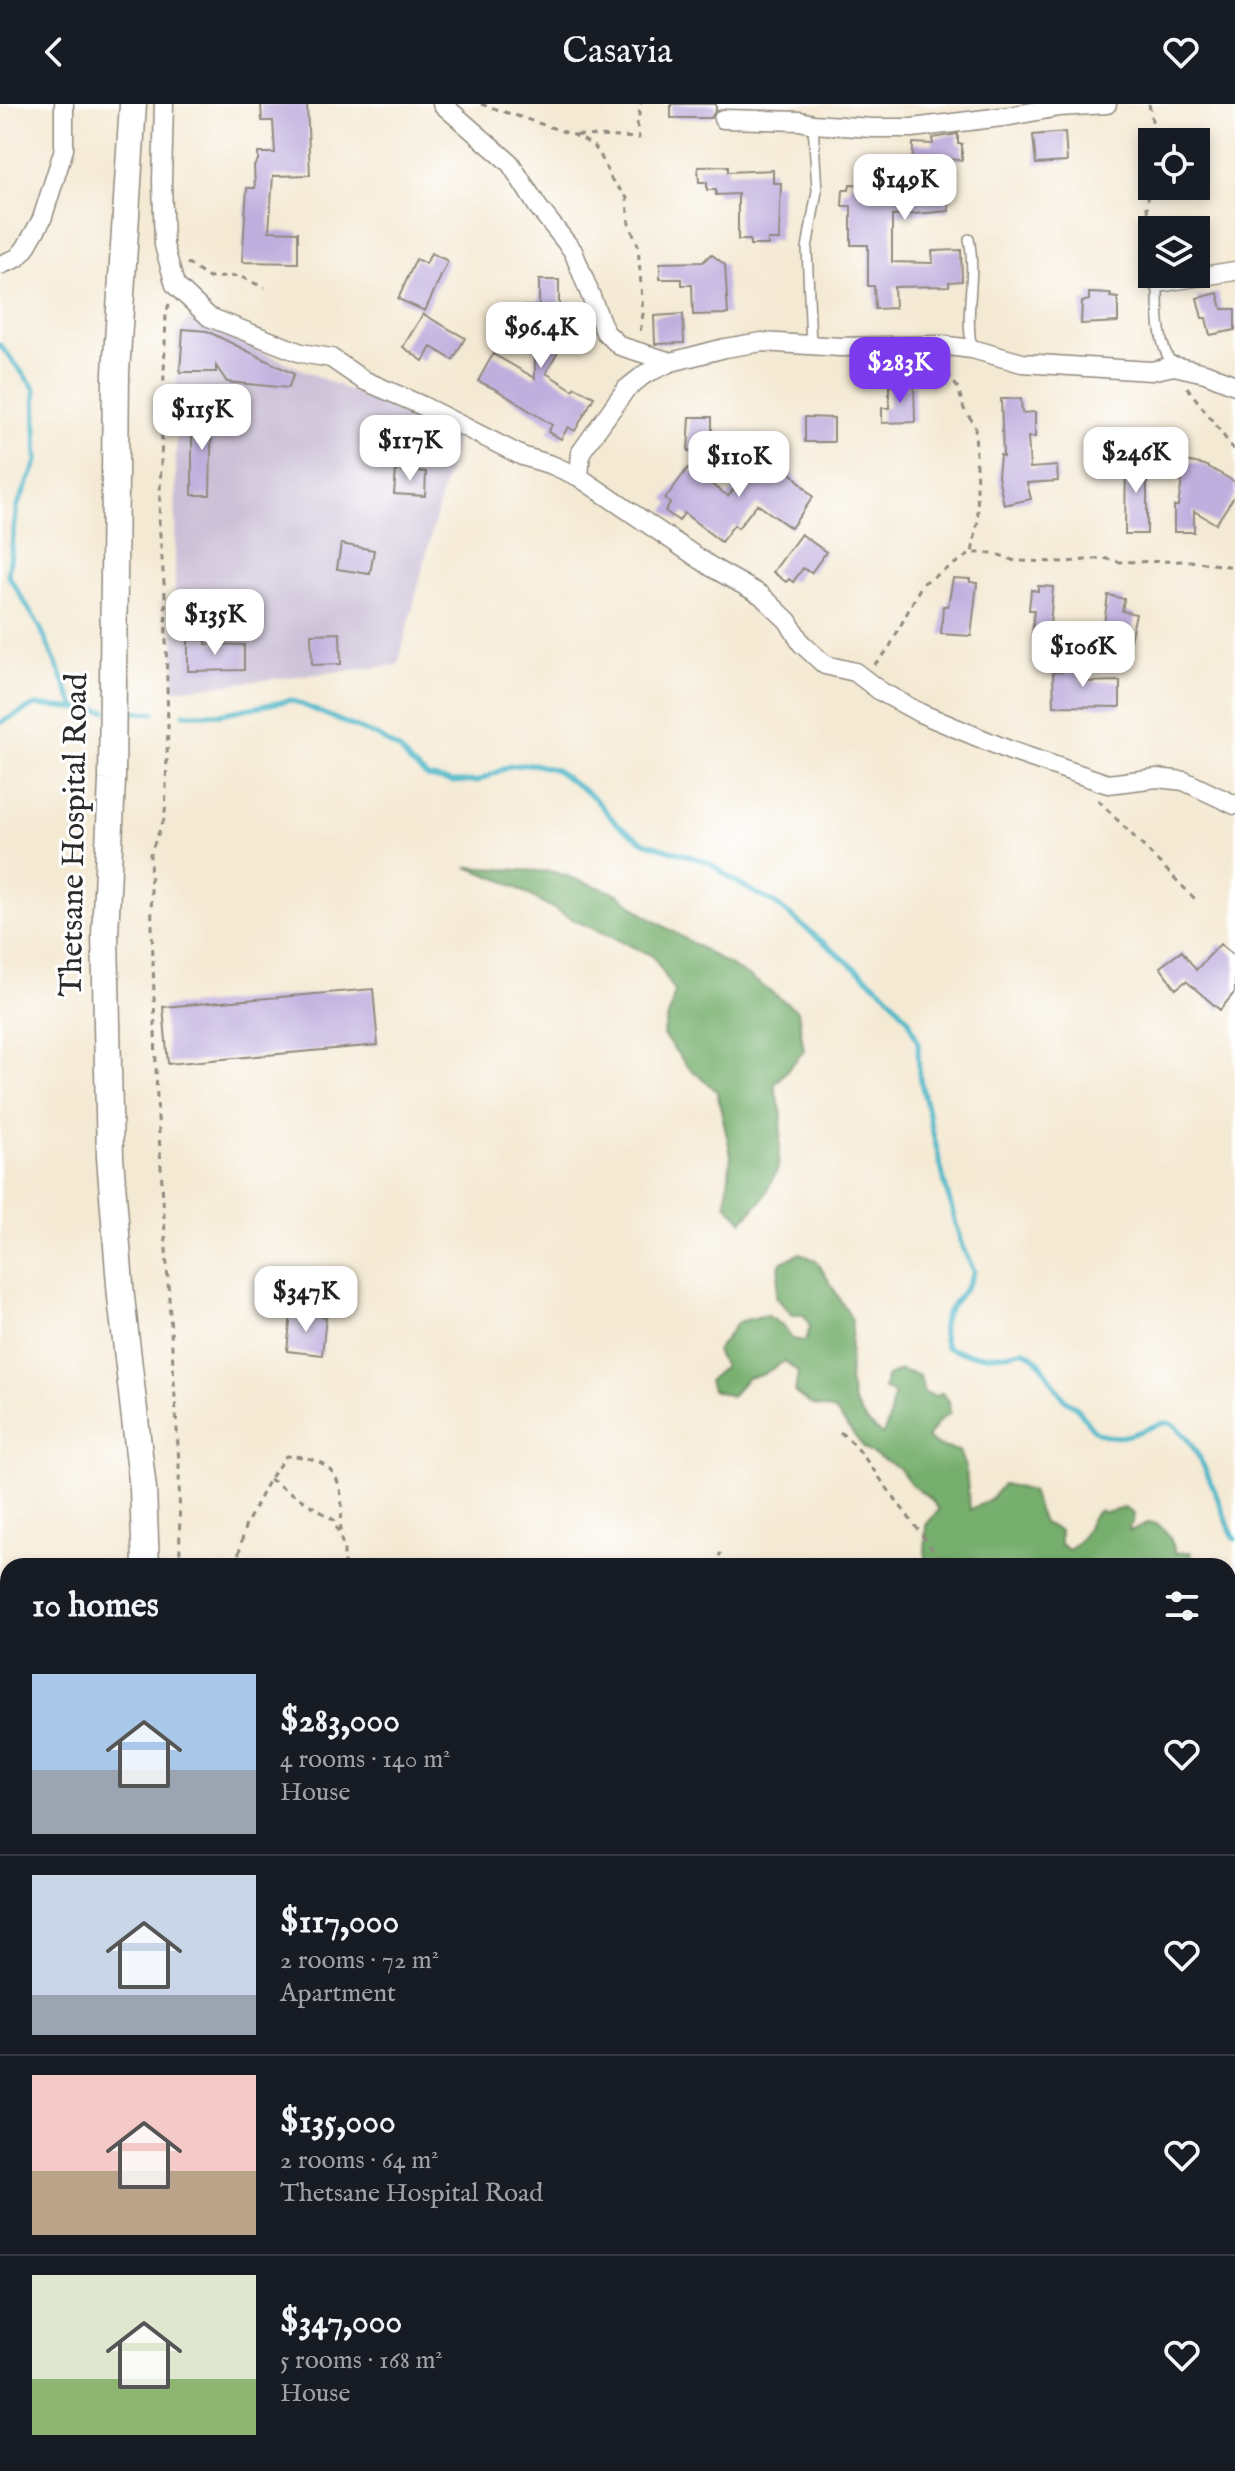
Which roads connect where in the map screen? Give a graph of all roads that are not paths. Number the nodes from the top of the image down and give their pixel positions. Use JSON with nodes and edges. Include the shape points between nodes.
{"nodes":[{"id":1,"x":64,"y":104,"type":"edge"},
{"id":2,"x":133,"y":104,"type":"edge"},
{"id":3,"x":164,"y":104,"type":"edge"},
{"id":4,"x":442,"y":104,"type":"edge"},
{"id":5,"x":1107,"y":104,"type":"edge"},
{"id":6,"x":723,"y":119,"type":"dead end"},
{"id":7,"x":813,"y":124,"type":"junction"},
{"id":8,"x":969,"y":239,"type":"dead end"},
{"id":9,"x":0,"y":265,"type":"edge"},
{"id":10,"x":1235,"y":271,"type":"edge"},
{"id":11,"x":1210,"y":275,"type":"edge"},
{"id":12,"x":1158,"y":288,"type":"edge"},
{"id":13,"x":811,"y":345,"type":"junction"},
{"id":14,"x":972,"y":349,"type":"junction"},
{"id":15,"x":671,"y":362,"type":"junction"},
{"id":16,"x":1174,"y":366,"type":"junction"},
{"id":17,"x":1235,"y":385,"type":"edge"},
{"id":18,"x":579,"y":477,"type":"junction"},
{"id":19,"x":1235,"y":805,"type":"edge"},
{"id":20,"x":146,"y":1558,"type":"edge"}],
"edges":[{"from":1,"to":9,"type":"street","via":[[64,149],[42,219],[17,258]]},
{"from":2,"to":20,"type":"main road","name":"Thetsane Hospital Road","via":[[116,373],[105,935],[107,1091]]},
{"from":3,"to":18,"type":"street","via":[[164,245],[175,285],[209,317],[301,353],[331,358],[363,380],[522,456]]},
{"from":4,"to":15,"type":"street","via":[[510,163],[573,251],[605,332],[635,353]]},
{"from":5,"to":7,"type":"street","via":[[912,128]]},
{"from":6,"to":7,"type":"street"},
{"from":7,"to":13,"type":"lane","via":[[817,191],[807,248]]},
{"from":8,"to":14,"type":"lane","via":[[974,263],[967,328]]},
{"from":10,"to":11,"type":"street"},
{"from":12,"to":16,"type":"lane","via":[[1164,354]]},
{"from":13,"to":14,"type":"street"},
{"from":13,"to":15,"type":"street","via":[[762,342]]},
{"from":14,"to":16,"type":"street","via":[[1022,363],[1151,371]]},
{"from":15,"to":18,"type":"street","via":[[626,389],[581,452]]},
{"from":16,"to":17,"type":"street"},
{"from":18,"to":19,"type":"street","via":[[761,595],[825,665],[855,672],[920,713],[1108,784],[1157,778],[1184,781]]}]}
